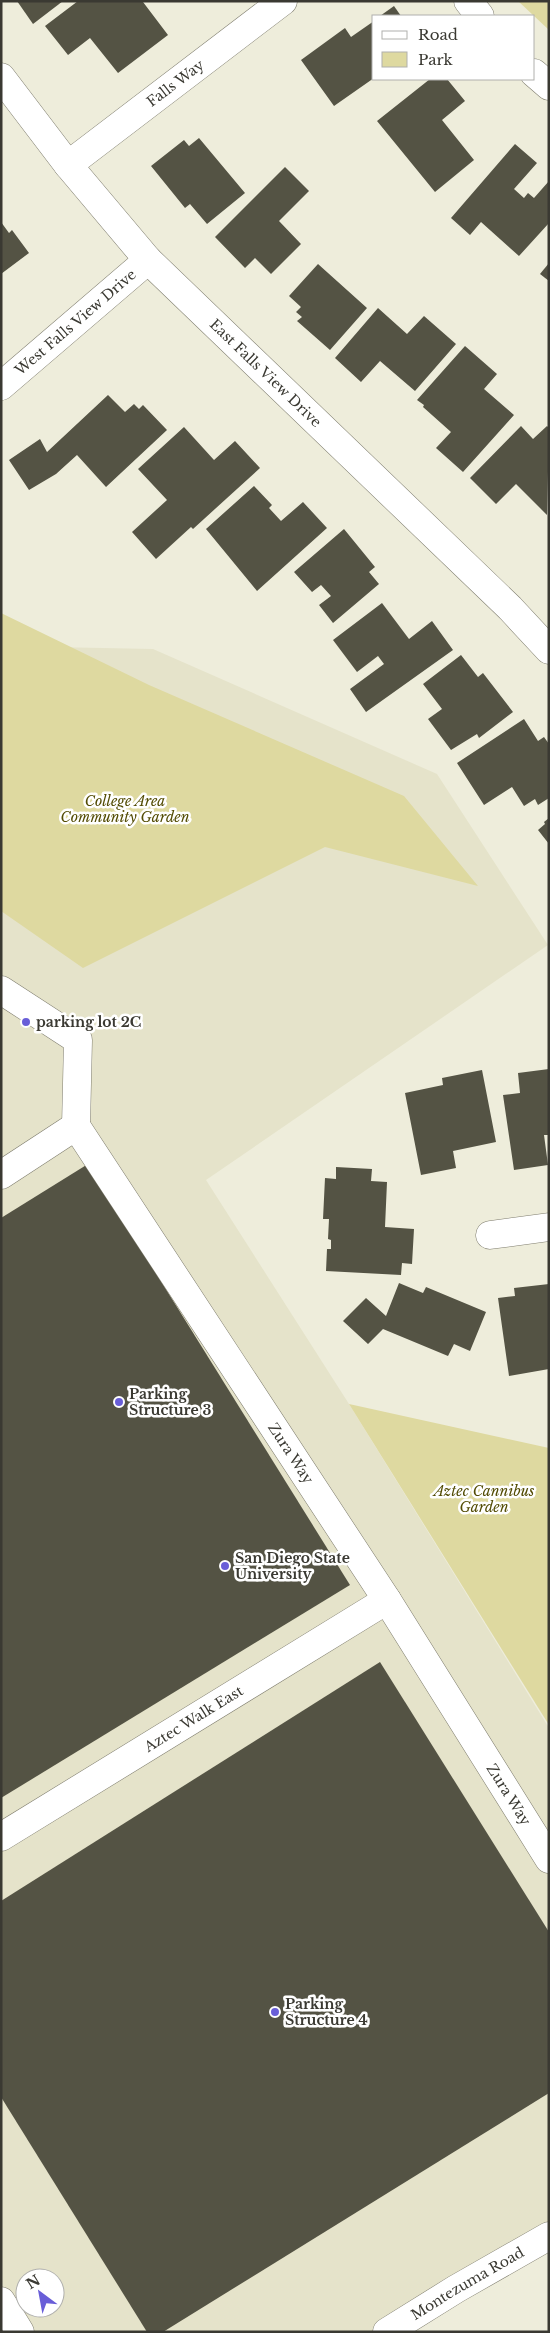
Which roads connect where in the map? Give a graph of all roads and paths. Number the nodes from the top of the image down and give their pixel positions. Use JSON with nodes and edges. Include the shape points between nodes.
{"nodes":[{"id":1,"x":283,"y":1,"type":"edge"},
{"id":2,"x":468,"y":1,"type":"edge"},
{"id":3,"x":479,"y":15,"type":"edge"},
{"id":4,"x":535,"y":74,"type":"edge"},
{"id":5,"x":1,"y":78,"type":"edge"},
{"id":6,"x":549,"y":86,"type":"edge"},
{"id":7,"x":68,"y":165,"type":"junction"},
{"id":8,"x":148,"y":260,"type":"junction"},
{"id":9,"x":1,"y":386,"type":"edge"},
{"id":10,"x":549,"y":650,"type":"edge"},
{"id":11,"x":5,"y":993,"type":"edge"},
{"id":12,"x":76,"y":1126,"type":"junction"},
{"id":13,"x":1,"y":1175,"type":"edge"},
{"id":14,"x":549,"y":1227,"type":"edge"},
{"id":15,"x":490,"y":1235,"type":"dead end"},
{"id":16,"x":387,"y":1600,"type":"junction"},
{"id":17,"x":1,"y":1837,"type":"edge"},
{"id":18,"x":549,"y":1858,"type":"edge"},
{"id":19,"x":549,"y":2236,"type":"edge"},
{"id":20,"x":1,"y":2301,"type":"edge"},
{"id":21,"x":20,"y":2332,"type":"edge"},
{"id":22,"x":388,"y":2332,"type":"edge"}],
"edges":[{"from":1,"to":7,"type":"street","name":"Falls Way"},
{"from":2,"to":3,"type":"street"},
{"from":4,"to":6,"type":"street"},
{"from":5,"to":7,"type":"street","name":"East Falls View Drive"},
{"from":7,"to":8,"type":"street","name":"East Falls View Drive"},
{"from":8,"to":9,"type":"street","name":"West Falls View Drive"},
{"from":8,"to":10,"type":"street","name":"East Falls View Drive","via":[[510,608]]},
{"from":11,"to":12,"type":"street","via":[[78,1040]]},
{"from":12,"to":13,"type":"street"},
{"from":12,"to":16,"type":"street","name":"Zura Way"},
{"from":14,"to":15,"type":"street"},
{"from":16,"to":17,"type":"street","name":"Aztec Walk East"},
{"from":16,"to":18,"type":"street","name":"Zura Way"},
{"from":19,"to":22,"type":"street","name":"Montezuma Road"},
{"from":20,"to":21,"type":"street"}]}
